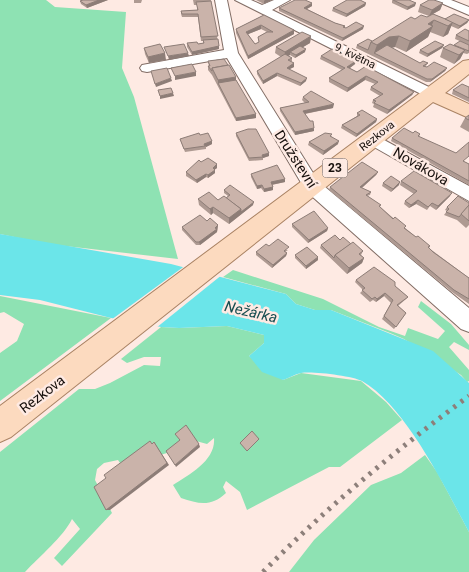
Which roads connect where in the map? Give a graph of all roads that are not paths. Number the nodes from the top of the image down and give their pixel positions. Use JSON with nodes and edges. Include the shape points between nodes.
{"nodes":[{"id":1,"x":221,"y":0,"type":"edge"},
{"id":2,"x":241,"y":0,"type":"edge"},
{"id":3,"x":284,"y":0,"type":"edge"},
{"id":4,"x":440,"y":0,"type":"edge"},
{"id":5,"x":262,"y":10,"type":"junction"},
{"id":6,"x":469,"y":11,"type":"edge"},
{"id":7,"x":231,"y":53,"type":"junction"},
{"id":8,"x":469,"y":65,"type":"edge"},
{"id":9,"x":147,"y":68,"type":"dead end"},
{"id":10,"x":432,"y":94,"type":"junction"},
{"id":11,"x":469,"y":112,"type":"edge"},
{"id":12,"x":373,"y":139,"type":"junction"},
{"id":13,"x":312,"y":186,"type":"junction"},
{"id":14,"x":469,"y":194,"type":"edge"},
{"id":15,"x":469,"y":322,"type":"edge"},
{"id":16,"x":0,"y":426,"type":"edge"}],
"edges":[{"from":1,"to":7,"type":"street","name":"Družstevní"},
{"from":2,"to":5,"type":"street","name":"9. května"},
{"from":3,"to":5,"type":"street"},
{"from":4,"to":6,"type":"street"},
{"from":5,"to":10,"type":"street","name":"9. května"},
{"from":7,"to":9,"type":"street"},
{"from":7,"to":13,"type":"street","name":"Družstevní"},
{"from":8,"to":10,"type":"main road","name":"Rezkova","number":"23"},
{"from":10,"to":11,"type":"main road","name":"9. května"},
{"from":10,"to":12,"type":"main road","name":"Rezkova","number":"23"},
{"from":12,"to":13,"type":"main road","name":"Rezkova","number":"23"},
{"from":12,"to":14,"type":"street","name":"Novákova"},
{"from":13,"to":15,"type":"street","name":"Družstevní"},
{"from":13,"to":16,"type":"main road","name":"Rezkova","number":"23"}]}
